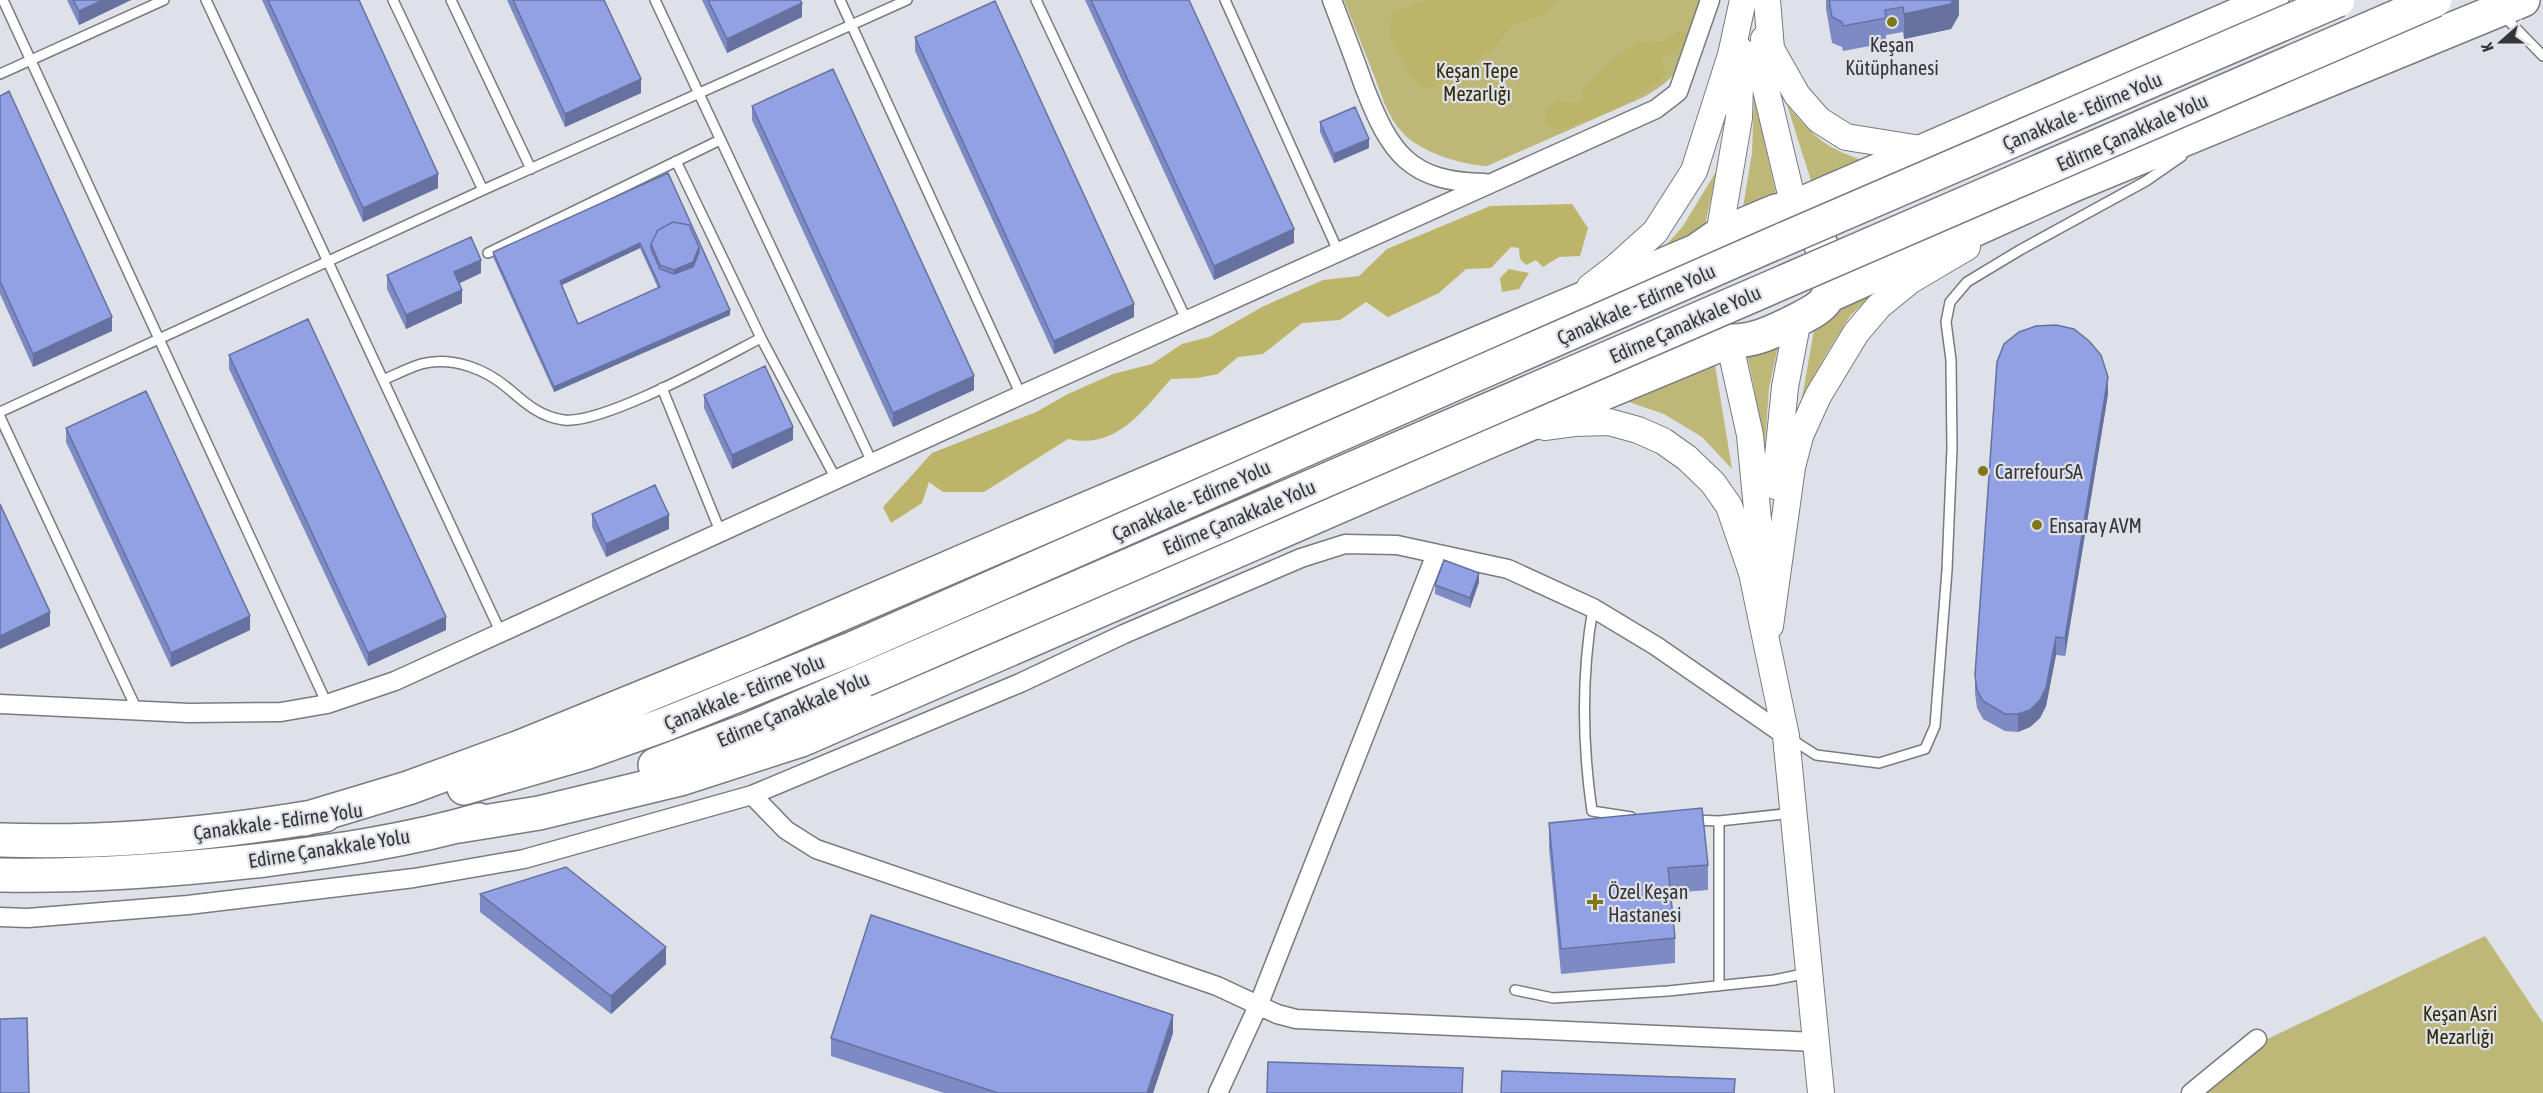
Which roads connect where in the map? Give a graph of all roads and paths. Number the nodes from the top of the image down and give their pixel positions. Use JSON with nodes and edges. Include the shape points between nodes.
{"nodes":[{"id":1,"x":3,"y":0,"type":"edge"},
{"id":2,"x":164,"y":0,"type":"edge"},
{"id":3,"x":206,"y":0,"type":"edge"},
{"id":4,"x":393,"y":0,"type":"edge"},
{"id":5,"x":451,"y":0,"type":"edge"},
{"id":6,"x":655,"y":0,"type":"edge"},
{"id":7,"x":840,"y":0,"type":"edge"},
{"id":8,"x":907,"y":0,"type":"edge"},
{"id":9,"x":1036,"y":0,"type":"edge"},
{"id":10,"x":1225,"y":0,"type":"edge"},
{"id":11,"x":1332,"y":0,"type":"edge"},
{"id":12,"x":1710,"y":0,"type":"edge"},
{"id":13,"x":1743,"y":0,"type":"edge"},
{"id":14,"x":2272,"y":0,"type":"edge"},
{"id":15,"x":2338,"y":0,"type":"edge"},
{"id":16,"x":2435,"y":0,"type":"edge"},
{"id":17,"x":2510,"y":5,"type":"edge"},
{"id":18,"x":1768,"y":6,"type":"edge"},
{"id":19,"x":852,"y":25,"type":"junction"},
{"id":20,"x":2543,"y":56,"type":"edge"},
{"id":21,"x":30,"y":60,"type":"junction"},
{"id":22,"x":0,"y":74,"type":"edge"},
{"id":23,"x":699,"y":94,"type":"junction"},
{"id":24,"x":2245,"y":113,"type":"junction"},
{"id":25,"x":720,"y":140,"type":"junction"},
{"id":26,"x":2200,"y":144,"type":"dead end"},
{"id":27,"x":1927,"y":150,"type":"junction"},
{"id":28,"x":2191,"y":150,"type":"dead end"},
{"id":29,"x":676,"y":161,"type":"junction"},
{"id":30,"x":531,"y":169,"type":"junction"},
{"id":31,"x":1490,"y":183,"type":"junction"},
{"id":32,"x":2073,"y":185,"type":"junction"},
{"id":33,"x":483,"y":190,"type":"junction"},
{"id":34,"x":1794,"y":207,"type":"junction"},
{"id":35,"x":1708,"y":243,"type":"junction"},
{"id":36,"x":1338,"y":251,"type":"junction"},
{"id":37,"x":488,"y":253,"type":"dead end"},
{"id":38,"x":328,"y":262,"type":"junction"},
{"id":39,"x":1828,"y":296,"type":"junction"},
{"id":40,"x":1559,"y":310,"type":"junction"},
{"id":41,"x":1798,"y":319,"type":"junction"},
{"id":42,"x":1187,"y":321,"type":"junction"},
{"id":43,"x":158,"y":338,"type":"junction"},
{"id":44,"x":761,"y":338,"type":"junction"},
{"id":45,"x":1729,"y":341,"type":"junction"},
{"id":46,"x":383,"y":380,"type":"junction"},
{"id":47,"x":662,"y":387,"type":"junction"},
{"id":48,"x":1021,"y":395,"type":"junction"},
{"id":49,"x":0,"y":412,"type":"edge"},
{"id":50,"x":0,"y":417,"type":"edge"},
{"id":51,"x":1494,"y":439,"type":"junction"},
{"id":52,"x":872,"y":462,"type":"junction"},
{"id":53,"x":836,"y":479,"type":"junction"},
{"id":54,"x":720,"y":531,"type":"junction"},
{"id":55,"x":1436,"y":554,"type":"junction"},
{"id":56,"x":1593,"y":609,"type":"junction"},
{"id":57,"x":500,"y":631,"type":"junction"},
{"id":58,"x":1768,"y":642,"type":"junction"},
{"id":59,"x":0,"y":704,"type":"edge"},
{"id":60,"x":327,"y":704,"type":"junction"},
{"id":61,"x":137,"y":710,"type":"junction"},
{"id":62,"x":1786,"y":736,"type":"junction"},
{"id":63,"x":752,"y":795,"type":"junction"},
{"id":64,"x":1793,"y":813,"type":"junction"},
{"id":65,"x":1643,"y":817,"type":"edge"},
{"id":66,"x":305,"y":819,"type":"junction"},
{"id":67,"x":1687,"y":819,"type":"edge"},
{"id":68,"x":1719,"y":821,"type":"junction"},
{"id":69,"x":459,"y":826,"type":"junction"},
{"id":70,"x":0,"y":840,"type":"edge"},
{"id":71,"x":0,"y":875,"type":"edge"},
{"id":72,"x":0,"y":917,"type":"edge"},
{"id":73,"x":1808,"y":973,"type":"junction"},
{"id":74,"x":1719,"y":986,"type":"junction"},
{"id":75,"x":1515,"y":990,"type":"dead end"},
{"id":76,"x":1258,"y":1006,"type":"junction"},
{"id":77,"x":2257,"y":1038,"type":"dead end"},
{"id":78,"x":1815,"y":1042,"type":"junction"},
{"id":79,"x":1218,"y":1093,"type":"edge"},
{"id":80,"x":1821,"y":1093,"type":"edge"},
{"id":81,"x":2191,"y":1093,"type":"edge"}],
"edges":[{"from":1,"to":21,"type":"lane"},
{"from":2,"to":21,"type":"lane"},
{"from":3,"to":38,"type":"lane"},
{"from":4,"to":33,"type":"lane"},
{"from":5,"to":30,"type":"lane"},
{"from":6,"to":23,"type":"lane"},
{"from":7,"to":19,"type":"lane"},
{"from":8,"to":19,"type":"lane"},
{"from":9,"to":42,"type":"lane"},
{"from":10,"to":36,"type":"lane"},
{"from":11,"to":31,"type":"street","via":[[1377,121],[1395,149],[1431,175]]},
{"from":12,"to":31,"type":"street","via":[[1673,97],[1645,115]]},
{"from":13,"to":35,"type":"street","via":[[1739,118]]},
{"from":13,"to":40,"type":"street","via":[[1731,55],[1694,171],[1655,232]]},
{"from":14,"to":27,"type":"highway"},
{"from":15,"to":66,"type":"highway","name":"Çanakkale - Edirne Yolu","bridge":true,"via":[[849,650],[666,724],[585,753],[457,790]]},
{"from":16,"to":69,"type":"highway","name":"Edirne Çanakkale Yolu","bridge":true,"via":[[748,730],[608,781]]},
{"from":17,"to":20,"type":"lane"},
{"from":17,"to":24,"type":"highway"},
{"from":18,"to":27,"type":"street","via":[[1771,49],[1797,95],[1819,120],[1846,137]]},
{"from":18,"to":34,"type":"street","via":[[1762,73]]},
{"from":19,"to":23,"type":"lane"},
{"from":19,"to":48,"type":"lane"},
{"from":21,"to":22,"type":"lane"},
{"from":21,"to":43,"type":"lane"},
{"from":23,"to":25,"type":"lane"},
{"from":23,"to":30,"type":"lane"},
{"from":24,"to":26,"type":"lane"},
{"from":24,"to":32,"type":"highway"},
{"from":25,"to":29,"type":"lane"},
{"from":25,"to":52,"type":"lane"},
{"from":27,"to":34,"type":"highway"},
{"from":28,"to":62,"type":"lane","via":[[2146,181],[1967,282],[1950,302],[1946,322],[1951,360],[1952,448],[1947,570],[1935,726],[1925,749],[1879,763],[1816,755]]},
{"from":29,"to":37,"type":"lane"},
{"from":29,"to":44,"type":"lane"},
{"from":30,"to":33,"type":"lane"},
{"from":31,"to":36,"type":"street"},
{"from":32,"to":39,"type":"highway"},
{"from":32,"to":58,"type":"street","via":[[1911,280],[1879,306],[1856,333],[1832,369],[1800,436],[1792,467]]},
{"from":33,"to":38,"type":"lane"},
{"from":34,"to":35,"type":"highway","via":[[1776,211]]},
{"from":34,"to":39,"type":"highway","via":[[1815,231],[1828,272]]},
{"from":35,"to":40,"type":"highway"},
{"from":35,"to":45,"type":"highway","via":[[1692,268],[1702,310]]},
{"from":36,"to":42,"type":"street"},
{"from":38,"to":43,"type":"lane"},
{"from":38,"to":46,"type":"lane"},
{"from":39,"to":41,"type":"highway"},
{"from":40,"to":66,"type":"highway","via":[[520,747],[408,788]]},
{"from":41,"to":45,"type":"highway","via":[[1743,342]]},
{"from":41,"to":58,"type":"street","via":[[1779,429]]},
{"from":42,"to":48,"type":"street"},
{"from":43,"to":49,"type":"lane"},
{"from":43,"to":60,"type":"lane"},
{"from":44,"to":47,"type":"lane"},
{"from":44,"to":53,"type":"lane"},
{"from":45,"to":51,"type":"highway"},
{"from":45,"to":58,"type":"street","via":[[1750,435]]},
{"from":46,"to":47,"type":"lane","via":[[421,364],[466,365],[492,376],[538,412],[565,420],[592,418]]},
{"from":46,"to":57,"type":"lane"},
{"from":47,"to":54,"type":"lane"},
{"from":48,"to":52,"type":"street"},
{"from":50,"to":61,"type":"lane"},
{"from":51,"to":58,"type":"street","via":[[1574,423],[1609,422],[1663,441],[1687,458],[1713,483],[1729,506],[1752,573]]},
{"from":51,"to":69,"type":"highway","via":[[801,740],[680,779],[539,813]]},
{"from":52,"to":53,"type":"street"},
{"from":53,"to":54,"type":"street"},
{"from":54,"to":57,"type":"street"},
{"from":55,"to":56,"type":"street","via":[[1508,569]]},
{"from":55,"to":63,"type":"street","via":[[1363,543],[1345,544],[1301,558],[1020,683]]},
{"from":55,"to":76,"type":"street"},
{"from":56,"to":62,"type":"street","via":[[1656,646]]},
{"from":56,"to":65,"type":"lane","via":[[1585,653],[1583,699],[1592,811]]},
{"from":57,"to":60,"type":"street","via":[[394,681]]},
{"from":58,"to":62,"type":"street"},
{"from":59,"to":61,"type":"street"},
{"from":60,"to":61,"type":"street","via":[[280,712]]},
{"from":62,"to":64,"type":"street"},
{"from":63,"to":72,"type":"street","via":[[525,859],[414,878],[188,905]]},
{"from":63,"to":76,"type":"street","via":[[786,830],[816,849],[1217,986]]},
{"from":64,"to":68,"type":"lane"},
{"from":64,"to":73,"type":"street"},
{"from":66,"to":70,"type":"highway","name":"Çanakkale - Edirne Yolu","via":[[139,837]]},
{"from":67,"to":68,"type":"lane"},
{"from":68,"to":74,"type":"lane"},
{"from":69,"to":71,"type":"highway","name":"Edirne Çanakkale Yolu","via":[[309,854],[186,869],[93,876]]},
{"from":73,"to":74,"type":"lane"},
{"from":73,"to":78,"type":"street"},
{"from":74,"to":75,"type":"lane","via":[[1553,998]]},
{"from":76,"to":78,"type":"street","via":[[1296,1019]]},
{"from":76,"to":79,"type":"street"},
{"from":77,"to":81,"type":"street"},
{"from":78,"to":80,"type":"street"}]}
